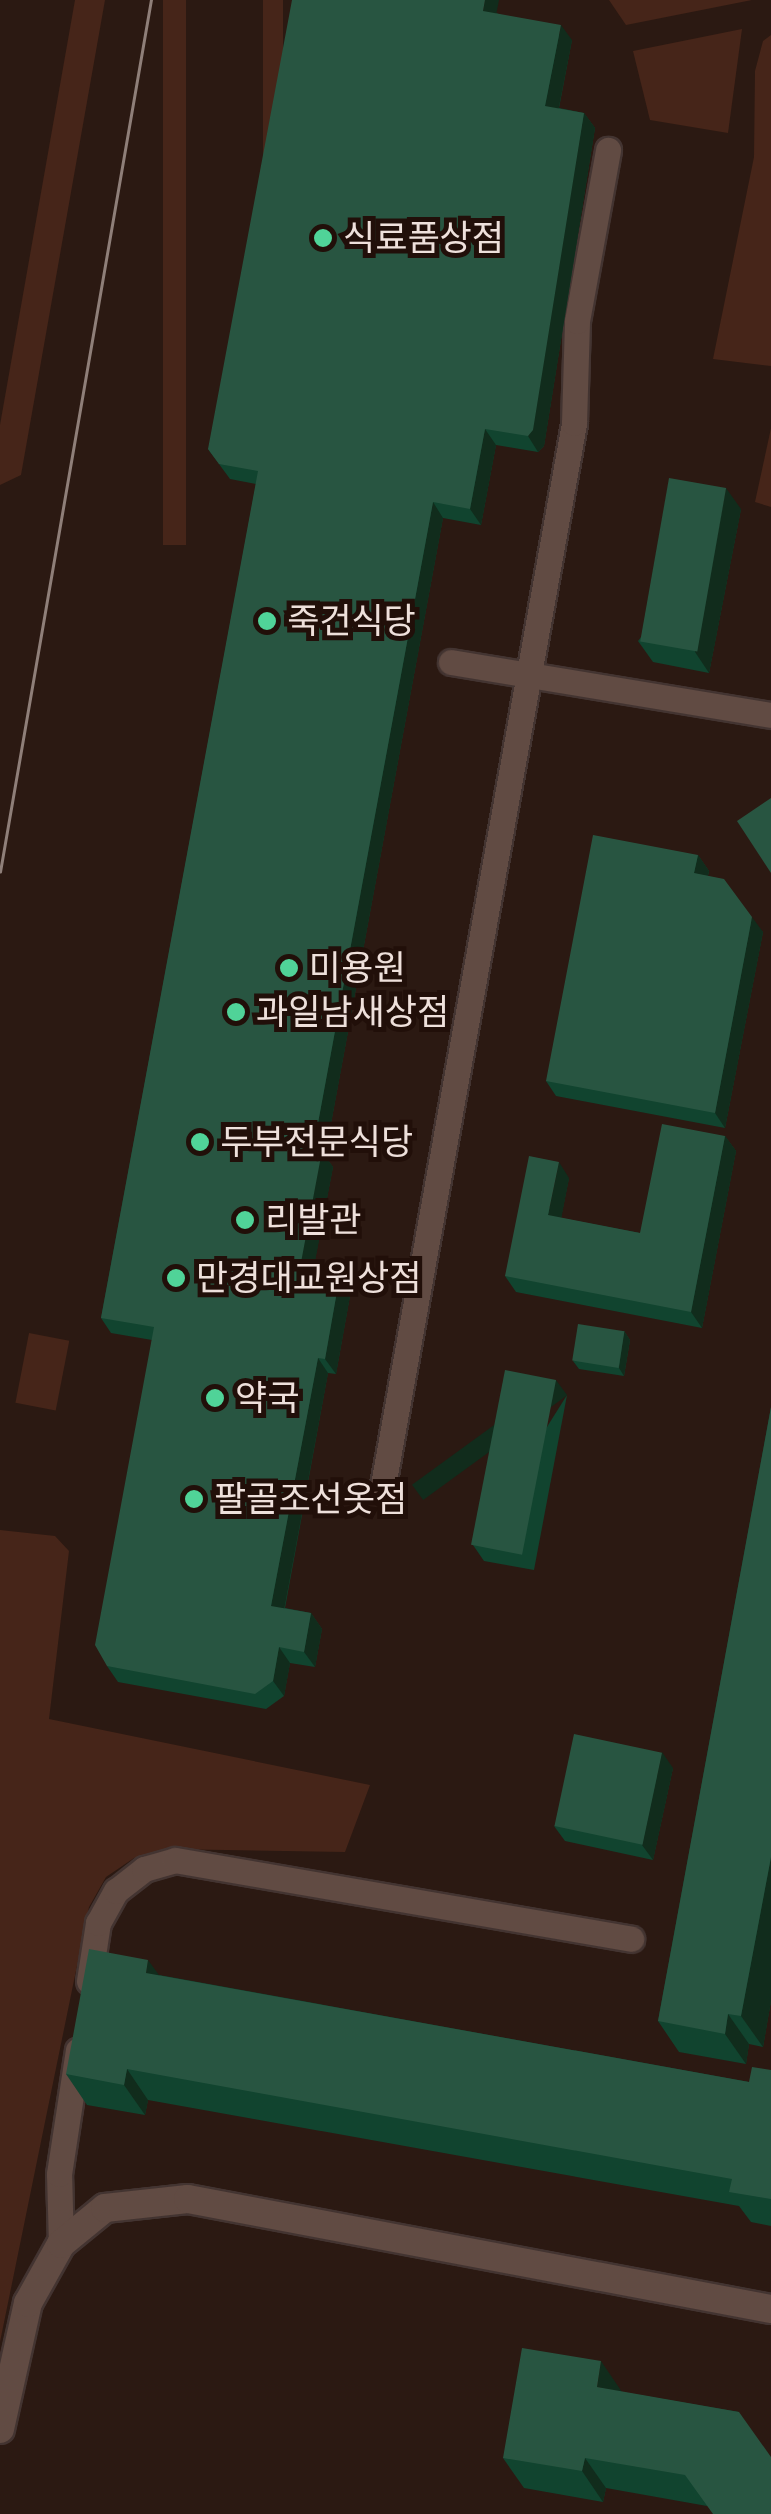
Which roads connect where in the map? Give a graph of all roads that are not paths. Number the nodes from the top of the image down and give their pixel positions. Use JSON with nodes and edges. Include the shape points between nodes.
{"nodes":[{"id":1,"x":608,"y":150,"type":"dead end"},
{"id":2,"x":451,"y":662,"type":"dead end"},
{"id":3,"x":524,"y":677,"type":"junction"},
{"id":4,"x":771,"y":715,"type":"edge"},
{"id":5,"x":383,"y":1484,"type":"dead end"},
{"id":6,"x":631,"y":1939,"type":"dead end"},
{"id":7,"x":60,"y":2244,"type":"junction"},
{"id":8,"x":771,"y":2309,"type":"edge"},
{"id":9,"x":0,"y":2428,"type":"edge"}],
"edges":[{"from":1,"to":3,"type":"lane","via":[[577,321],[574,423]]},
{"from":2,"to":3,"type":"lane"},
{"from":3,"to":4,"type":"lane"},
{"from":3,"to":5,"type":"lane"},
{"from":6,"to":7,"type":"lane","via":[[176,1860],[144,1869],[116,1891],[98,1922],[58,2174]]},
{"from":7,"to":8,"type":"street","via":[[105,2208],[188,2199]]},
{"from":7,"to":9,"type":"street","via":[[28,2303]]}]}
